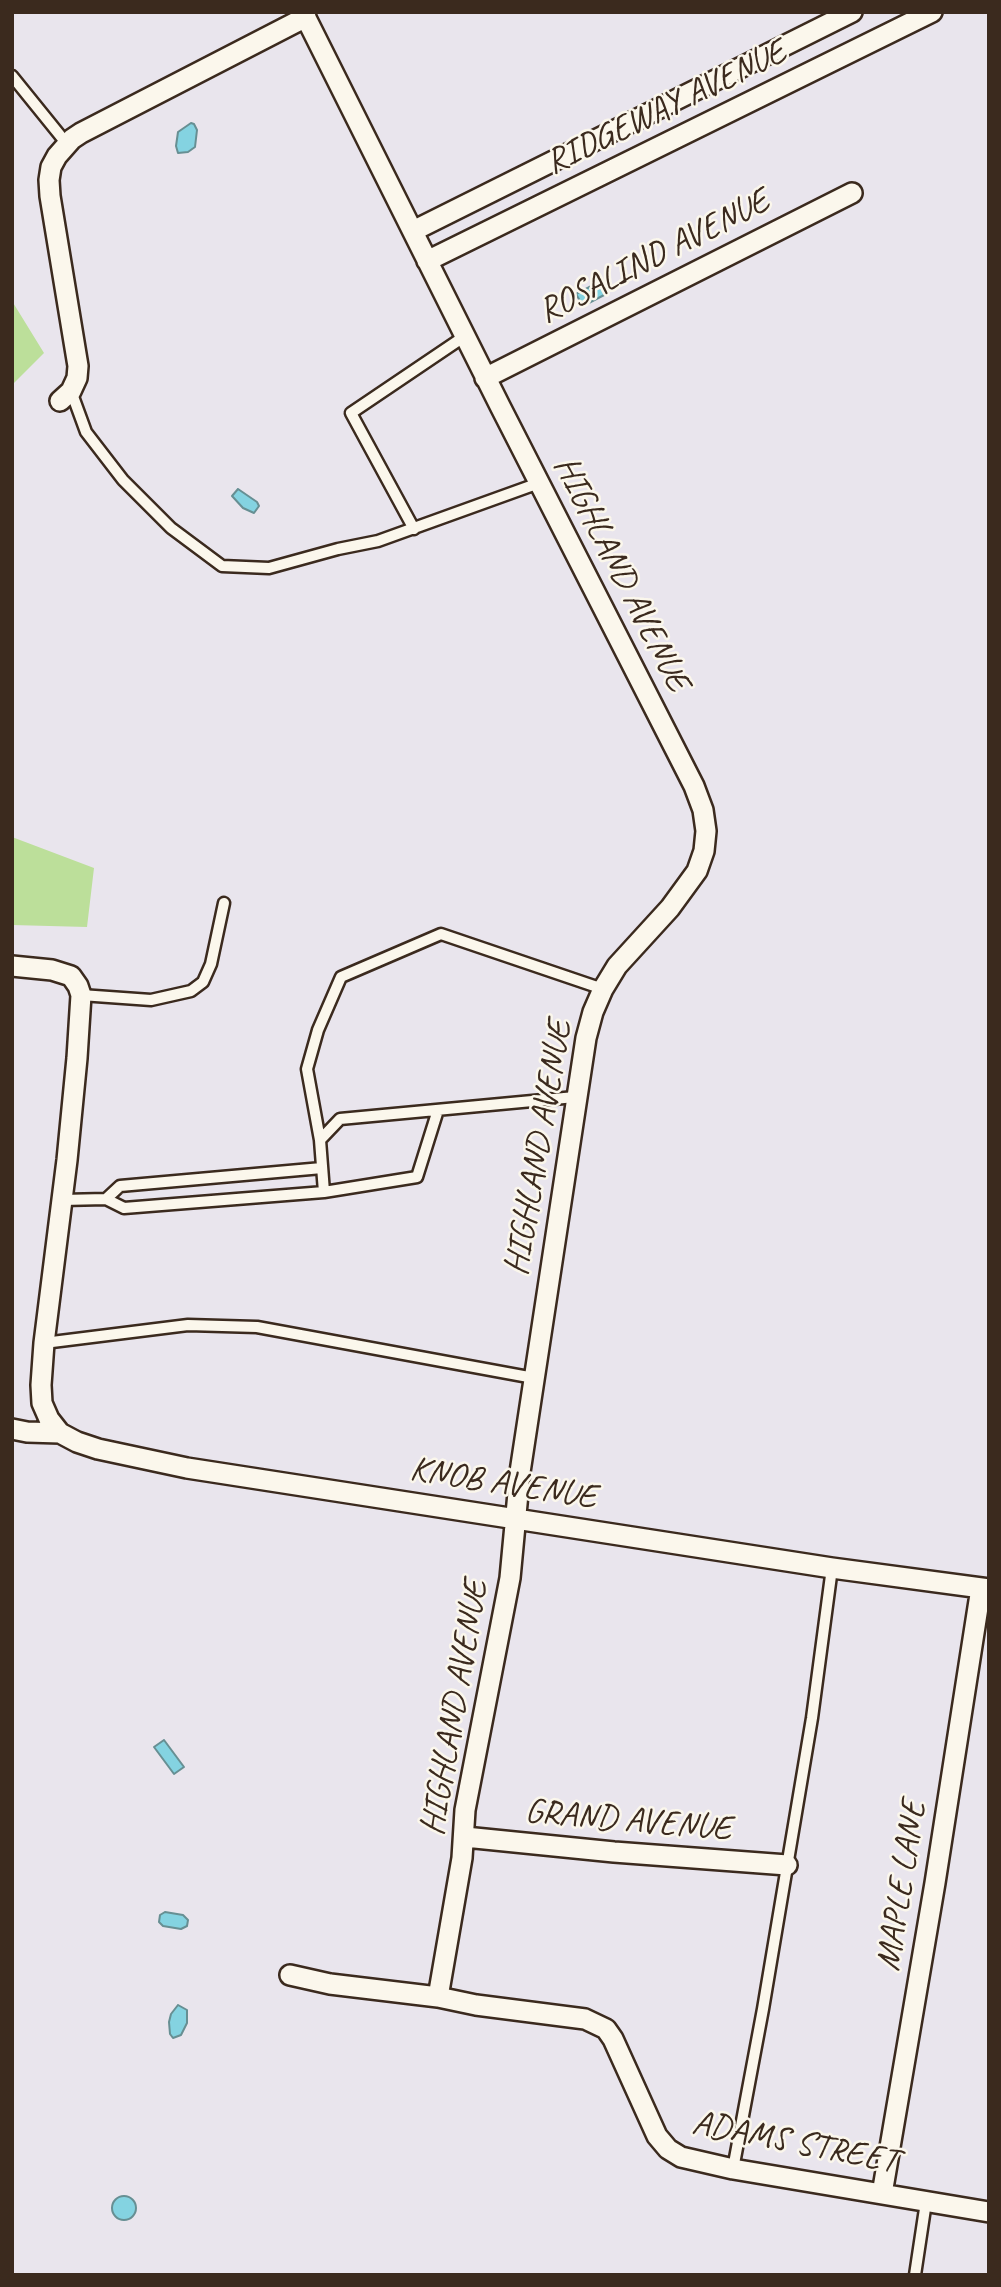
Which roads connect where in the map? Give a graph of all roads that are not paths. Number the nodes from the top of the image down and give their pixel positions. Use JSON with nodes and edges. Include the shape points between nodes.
{"nodes":[{"id":1,"x":852,"y":12,"type":"edge"},
{"id":2,"x":932,"y":12,"type":"edge"},
{"id":3,"x":304,"y":15,"type":"edge"},
{"id":4,"x":12,"y":76,"type":"edge"},
{"id":5,"x":67,"y":145,"type":"junction"},
{"id":6,"x":852,"y":193,"type":"dead end"},
{"id":7,"x":413,"y":231,"type":"junction"},
{"id":8,"x":427,"y":261,"type":"junction"},
{"id":9,"x":465,"y":336,"type":"junction"},
{"id":10,"x":485,"y":378,"type":"junction"},
{"id":11,"x":66,"y":396,"type":"joint"},
{"id":12,"x":539,"y":483,"type":"junction"},
{"id":13,"x":414,"y":528,"type":"junction"},
{"id":14,"x":224,"y":903,"type":"dead end"},
{"id":15,"x":12,"y":966,"type":"edge"},
{"id":16,"x":603,"y":989,"type":"junction"},
{"id":17,"x":79,"y":990,"type":"junction"},
{"id":18,"x":575,"y":1097,"type":"junction"},
{"id":19,"x":438,"y":1110,"type":"junction"},
{"id":20,"x":320,"y":1140,"type":"junction"},
{"id":21,"x":322,"y":1167,"type":"junction"},
{"id":22,"x":324,"y":1192,"type":"junction"},
{"id":23,"x":106,"y":1199,"type":"junction"},
{"id":24,"x":62,"y":1200,"type":"junction"},
{"id":25,"x":44,"y":1343,"type":"junction"},
{"id":26,"x":534,"y":1378,"type":"junction"},
{"id":27,"x":12,"y":1429,"type":"edge"},
{"id":28,"x":60,"y":1433,"type":"junction"},
{"id":29,"x":517,"y":1518,"type":"junction"},
{"id":30,"x":832,"y":1568,"type":"junction"},
{"id":31,"x":985,"y":1589,"type":"edge"},
{"id":32,"x":465,"y":1837,"type":"junction"},
{"id":33,"x":787,"y":1865,"type":"junction"},
{"id":34,"x":290,"y":1975,"type":"dead end"},
{"id":35,"x":438,"y":1997,"type":"junction"},
{"id":36,"x":733,"y":2169,"type":"junction"},
{"id":37,"x":882,"y":2194,"type":"junction"},
{"id":38,"x":926,"y":2202,"type":"junction"},
{"id":39,"x":989,"y":2212,"type":"edge"},
{"id":40,"x":915,"y":2275,"type":"edge"}],
"edges":[{"from":1,"to":7,"type":"street","name":"RIDGEWAY AVENUE"},
{"from":2,"to":8,"type":"street","name":"RIDGEWAY AVENUE"},
{"from":3,"to":5,"type":"street","via":[[101,122]]},
{"from":3,"to":7,"type":"street","name":"HIGHLAND AVENUE"},
{"from":4,"to":5,"type":"lane"},
{"from":5,"to":11,"type":"street","via":[[51,167],[49,180],[78,366],[77,378]]},
{"from":6,"to":10,"type":"street","name":"ROSALIND AVENUE"},
{"from":7,"to":8,"type":"street","name":"HIGHLAND AVENUE"},
{"from":8,"to":9,"type":"street","name":"HIGHLAND AVENUE"},
{"from":9,"to":10,"type":"street","name":"HIGHLAND AVENUE"},
{"from":9,"to":13,"type":"lane","via":[[351,414]]},
{"from":10,"to":12,"type":"street","name":"HIGHLAND AVENUE"},
{"from":11,"to":13,"type":"lane","via":[[86,432],[123,480],[171,528],[222,566],[269,568]]},
{"from":12,"to":13,"type":"lane"},
{"from":12,"to":16,"type":"street","name":"HIGHLAND AVENUE","via":[[694,786],[706,831],[704,852],[686,889]]},
{"from":14,"to":17,"type":"lane","via":[[211,964],[203,982],[191,991],[151,1000]]},
{"from":15,"to":17,"type":"street","via":[[71,975]]},
{"from":16,"to":18,"type":"street","name":"HIGHLAND AVENUE","via":[[586,1038]]},
{"from":16,"to":20,"type":"lane","via":[[441,933],[341,977],[307,1069]]},
{"from":17,"to":24,"type":"street"},
{"from":18,"to":19,"type":"lane"},
{"from":18,"to":26,"type":"street","name":"HIGHLAND AVENUE"},
{"from":19,"to":20,"type":"lane","via":[[340,1119]]},
{"from":19,"to":22,"type":"lane","via":[[417,1177]]},
{"from":20,"to":21,"type":"lane"},
{"from":21,"to":22,"type":"lane"},
{"from":21,"to":23,"type":"lane","via":[[120,1186]]},
{"from":22,"to":23,"type":"lane","via":[[124,1208]]},
{"from":23,"to":24,"type":"lane"},
{"from":24,"to":25,"type":"street"},
{"from":25,"to":26,"type":"lane","via":[[188,1325],[257,1327]]},
{"from":25,"to":28,"type":"street","via":[[42,1404]]},
{"from":26,"to":29,"type":"street","name":"HIGHLAND AVENUE"},
{"from":27,"to":28,"type":"street","name":"KNOB AVENUE"},
{"from":28,"to":29,"type":"street","name":"KNOB AVENUE","via":[[99,1449],[187,1468]]},
{"from":29,"to":30,"type":"street","name":"KNOB AVENUE"},
{"from":29,"to":32,"type":"street","name":"HIGHLAND AVENUE"},
{"from":30,"to":31,"type":"street","name":"KNOB AVENUE"},
{"from":30,"to":33,"type":"lane"},
{"from":31,"to":37,"type":"street","name":"MAPLE LANE"},
{"from":32,"to":33,"type":"street","name":"GRAND AVENUE"},
{"from":32,"to":35,"type":"street","name":"HIGHLAND AVENUE"},
{"from":33,"to":36,"type":"lane"},
{"from":34,"to":35,"type":"street","name":"ADAMS STREET"},
{"from":35,"to":36,"type":"street","name":"ADAMS STREET","via":[[585,2019],[606,2029],[648,2122],[668,2149],[681,2157]]},
{"from":36,"to":37,"type":"street","name":"ADAMS STREET"},
{"from":37,"to":38,"type":"street","name":"ADAMS STREET"},
{"from":38,"to":39,"type":"street","name":"ADAMS STREET"},
{"from":38,"to":40,"type":"lane"}]}
